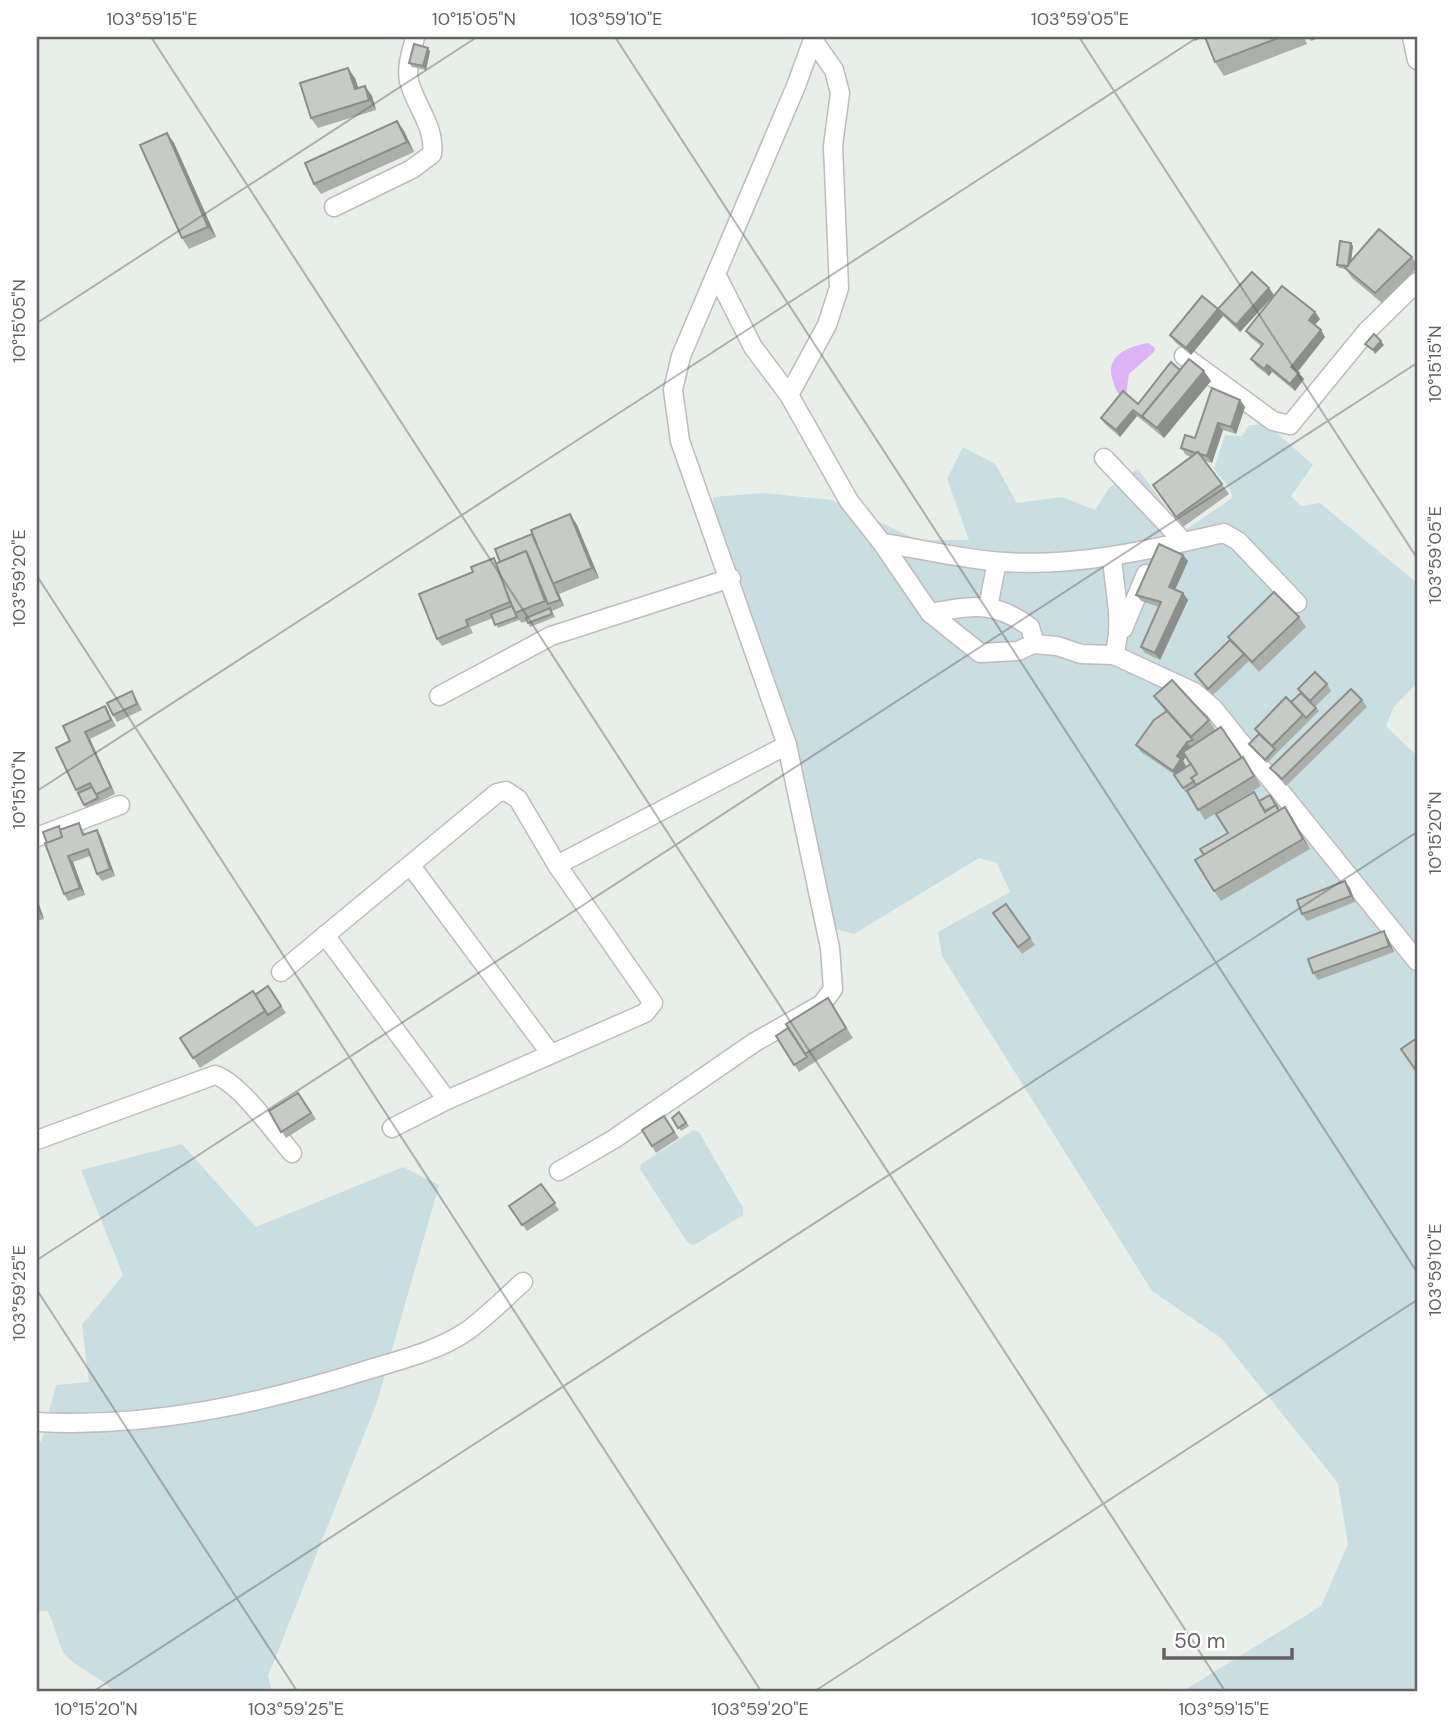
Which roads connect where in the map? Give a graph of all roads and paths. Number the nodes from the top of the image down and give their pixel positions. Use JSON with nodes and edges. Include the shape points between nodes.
{"nodes":[{"id":1,"x":415,"y":37,"type":"edge"},
{"id":2,"x":1412,"y":37,"type":"edge"},
{"id":3,"x":814,"y":38,"type":"edge"},
{"id":4,"x":1417,"y":60,"type":"edge"},
{"id":5,"x":334,"y":206,"type":"dead end"},
{"id":6,"x":717,"y":276,"type":"junction"},
{"id":7,"x":1417,"y":282,"type":"edge"},
{"id":8,"x":1184,"y":356,"type":"edge"},
{"id":9,"x":789,"y":395,"type":"junction"},
{"id":10,"x":1104,"y":458,"type":"dead end"},
{"id":11,"x":1184,"y":542,"type":"junction"},
{"id":12,"x":882,"y":543,"type":"junction"},
{"id":13,"x":1158,"y":545,"type":"junction"},
{"id":14,"x":1112,"y":556,"type":"junction"},
{"id":15,"x":997,"y":562,"type":"junction"},
{"id":16,"x":731,"y":578,"type":"junction"},
{"id":17,"x":1297,"y":603,"type":"dead end"},
{"id":18,"x":988,"y":607,"type":"junction"},
{"id":19,"x":930,"y":613,"type":"junction"},
{"id":20,"x":1119,"y":636,"type":"junction"},
{"id":21,"x":1035,"y":644,"type":"junction"},
{"id":22,"x":1114,"y":655,"type":"junction"},
{"id":23,"x":439,"y":696,"type":"dead end"},
{"id":24,"x":787,"y":745,"type":"junction"},
{"id":25,"x":120,"y":805,"type":"dead end"},
{"id":26,"x":37,"y":837,"type":"edge"},
{"id":27,"x":557,"y":865,"type":"junction"},
{"id":28,"x":411,"y":866,"type":"junction"},
{"id":29,"x":325,"y":935,"type":"junction"},
{"id":30,"x":1417,"y":961,"type":"edge"},
{"id":31,"x":281,"y":972,"type":"dead end"},
{"id":32,"x":550,"y":1053,"type":"junction"},
{"id":33,"x":447,"y":1100,"type":"junction"},
{"id":34,"x":392,"y":1128,"type":"dead end"},
{"id":35,"x":37,"y":1140,"type":"edge"},
{"id":36,"x":292,"y":1153,"type":"dead end"},
{"id":37,"x":559,"y":1171,"type":"dead end"},
{"id":38,"x":523,"y":1282,"type":"dead end"},
{"id":39,"x":37,"y":1423,"type":"edge"}],
"edges":[{"from":1,"to":5,"type":"street","via":[[410,82],[429,128],[432,154],[412,169]]},
{"from":2,"to":4,"type":"street"},
{"from":3,"to":6,"type":"street"},
{"from":3,"to":9,"type":"street","via":[[834,70],[840,93],[833,146],[839,288],[827,325]]},
{"from":6,"to":9,"type":"street","via":[[753,347]]},
{"from":6,"to":16,"type":"street","via":[[681,356],[673,390],[680,441]]},
{"from":7,"to":8,"type":"street","via":[[1367,331],[1290,425],[1273,421]]},
{"from":9,"to":12,"type":"street","via":[[849,501]]},
{"from":10,"to":11,"type":"street"},
{"from":11,"to":13,"type":"street"},
{"from":11,"to":17,"type":"street","via":[[1224,533],[1238,541]]},
{"from":12,"to":15,"type":"street"},
{"from":12,"to":19,"type":"street"},
{"from":13,"to":14,"type":"street"},
{"from":13,"to":20,"type":"street"},
{"from":14,"to":15,"type":"street","via":[[1055,563]]},
{"from":14,"to":20,"type":"street"},
{"from":15,"to":18,"type":"street"},
{"from":16,"to":23,"type":"street","via":[[551,636]]},
{"from":16,"to":24,"type":"street"},
{"from":18,"to":19,"type":"street"},
{"from":18,"to":21,"type":"street","via":[[1030,627]]},
{"from":19,"to":21,"type":"street","via":[[980,653],[1018,651]]},
{"from":20,"to":22,"type":"street"},
{"from":21,"to":22,"type":"street","via":[[1081,654]]},
{"from":22,"to":30,"type":"street","via":[[1194,692],[1213,708]]},
{"from":24,"to":27,"type":"street"},
{"from":24,"to":37,"type":"street","via":[[830,948],[833,989],[822,1004],[755,1042],[614,1139]]},
{"from":25,"to":26,"type":"street"},
{"from":27,"to":28,"type":"street","via":[[517,799],[506,791],[486,801]]},
{"from":27,"to":32,"type":"street","via":[[653,1003],[645,1013]]},
{"from":28,"to":29,"type":"street"},
{"from":28,"to":32,"type":"street"},
{"from":29,"to":31,"type":"street"},
{"from":29,"to":33,"type":"street"},
{"from":32,"to":33,"type":"street"},
{"from":33,"to":34,"type":"street"},
{"from":35,"to":36,"type":"street","via":[[215,1075],[236,1090]]},
{"from":38,"to":39,"type":"street","via":[[466,1332],[419,1354],[352,1375],[198,1414],[86,1425]]}]}
